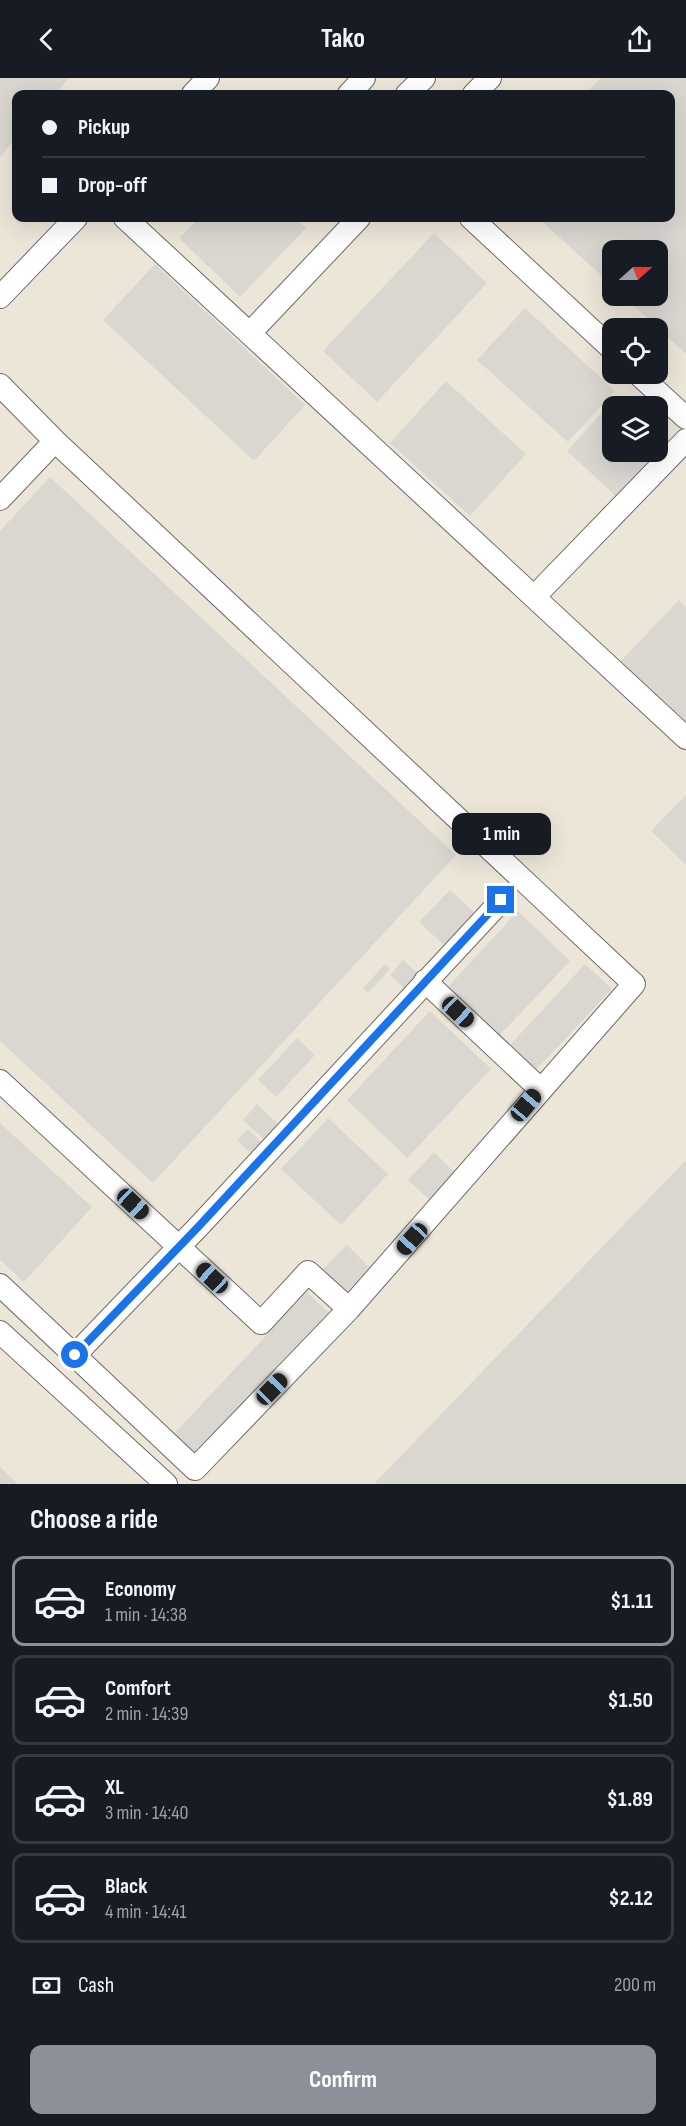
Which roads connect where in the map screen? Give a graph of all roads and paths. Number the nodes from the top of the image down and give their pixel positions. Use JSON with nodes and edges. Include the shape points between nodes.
{"nodes":[{"id":1,"x":208,"y":78,"type":"edge"},
{"id":2,"x":364,"y":78,"type":"edge"},
{"id":3,"x":424,"y":78,"type":"edge"},
{"id":4,"x":197,"y":90,"type":"edge"},
{"id":5,"x":353,"y":90,"type":"edge"},
{"id":6,"x":411,"y":90,"type":"edge"},
{"id":7,"x":72,"y":222,"type":"edge"},
{"id":8,"x":129,"y":222,"type":"edge"},
{"id":9,"x":355,"y":222,"type":"edge"},
{"id":10,"x":475,"y":222,"type":"edge"},
{"id":11,"x":0,"y":297,"type":"edge"},
{"id":12,"x":250,"y":333,"type":"junction"},
{"id":13,"x":602,"y":340,"type":"edge"},
{"id":14,"x":649,"y":384,"type":"edge"},
{"id":15,"x":0,"y":385,"type":"edge"},
{"id":16,"x":686,"y":418,"type":"edge"},
{"id":17,"x":686,"y":440,"type":"edge"},
{"id":18,"x":55,"y":441,"type":"junction"},
{"id":19,"x":0,"y":499,"type":"edge"},
{"id":20,"x":534,"y":597,"type":"junction"},
{"id":21,"x":686,"y":738,"type":"edge"},
{"id":22,"x":501,"y":900,"type":"dead end"},
{"id":23,"x":425,"y":981,"type":"junction"},
{"id":24,"x":0,"y":1081,"type":"edge"},
{"id":25,"x":540,"y":1089,"type":"junction"},
{"id":26,"x":179,"y":1247,"type":"junction"},
{"id":27,"x":0,"y":1285,"type":"edge"},
{"id":28,"x":349,"y":1309,"type":"junction"},
{"id":29,"x":0,"y":1332,"type":"edge"},
{"id":30,"x":75,"y":1355,"type":"junction"},
{"id":31,"x":166,"y":1484,"type":"edge"}],
"edges":[{"from":1,"to":4,"type":"street"},
{"from":2,"to":5,"type":"street"},
{"from":3,"to":6,"type":"street"},
{"from":7,"to":11,"type":"street"},
{"from":8,"to":12,"type":"street"},
{"from":9,"to":12,"type":"street"},
{"from":10,"to":13,"type":"street"},
{"from":12,"to":20,"type":"street"},
{"from":14,"to":16,"type":"street"},
{"from":15,"to":18,"type":"street"},
{"from":17,"to":20,"type":"street"},
{"from":18,"to":19,"type":"street"},
{"from":18,"to":25,"type":"street","via":[[634,984]]},
{"from":20,"to":21,"type":"street"},
{"from":22,"to":23,"type":"street"},
{"from":23,"to":25,"type":"street"},
{"from":23,"to":26,"type":"street"},
{"from":24,"to":26,"type":"street"},
{"from":25,"to":28,"type":"street"},
{"from":26,"to":28,"type":"street","via":[[261,1323],[308,1272]]},
{"from":26,"to":30,"type":"street"},
{"from":27,"to":30,"type":"street"},
{"from":28,"to":30,"type":"street","via":[[195,1469]]},
{"from":29,"to":31,"type":"street"}]}
